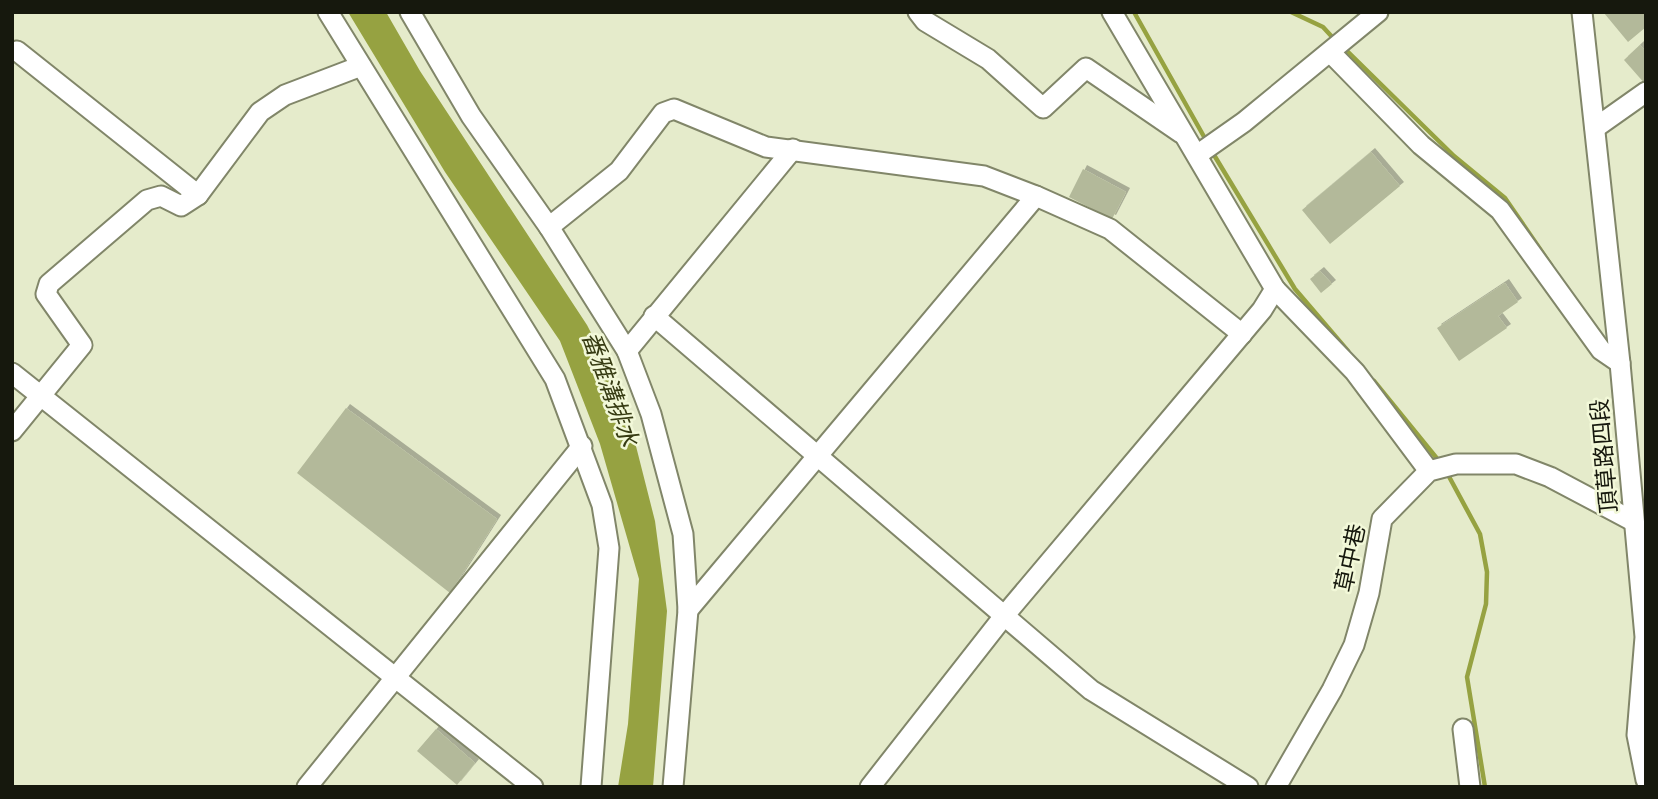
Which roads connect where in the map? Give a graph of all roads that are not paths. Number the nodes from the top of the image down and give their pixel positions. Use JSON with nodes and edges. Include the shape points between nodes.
{"nodes":[{"id":1,"x":328,"y":12,"type":"edge"},
{"id":2,"x":410,"y":12,"type":"edge"},
{"id":3,"x":918,"y":12,"type":"edge"},
{"id":4,"x":1112,"y":12,"type":"edge"},
{"id":5,"x":1378,"y":12,"type":"edge"},
{"id":6,"x":1582,"y":12,"type":"edge"},
{"id":7,"x":17,"y":51,"type":"dead end"},
{"id":8,"x":1330,"y":52,"type":"junction"},
{"id":9,"x":361,"y":66,"type":"junction"},
{"id":10,"x":1646,"y":92,"type":"edge"},
{"id":11,"x":1595,"y":128,"type":"junction"},
{"id":12,"x":1185,"y":136,"type":"junction"},
{"id":13,"x":1205,"y":148,"type":"junction"},
{"id":14,"x":793,"y":149,"type":"junction"},
{"id":15,"x":198,"y":195,"type":"junction"},
{"id":16,"x":1036,"y":196,"type":"junction"},
{"id":17,"x":549,"y":227,"type":"junction"},
{"id":18,"x":1275,"y":289,"type":"junction"},
{"id":19,"x":654,"y":316,"type":"junction"},
{"id":20,"x":1242,"y":334,"type":"junction"},
{"id":21,"x":626,"y":351,"type":"junction"},
{"id":22,"x":1620,"y":363,"type":"junction"},
{"id":23,"x":12,"y":373,"type":"edge"},
{"id":24,"x":40,"y":396,"type":"junction"},
{"id":25,"x":12,"y":431,"type":"edge"},
{"id":26,"x":582,"y":446,"type":"junction"},
{"id":27,"x":818,"y":457,"type":"junction"},
{"id":28,"x":1440,"y":468,"type":"junction"},
{"id":29,"x":1633,"y":521,"type":"junction"},
{"id":30,"x":688,"y":610,"type":"junction"},
{"id":31,"x":1003,"y":616,"type":"junction"},
{"id":32,"x":396,"y":676,"type":"junction"},
{"id":33,"x":1463,"y":729,"type":"dead end"},
{"id":34,"x":1646,"y":780,"type":"edge"},
{"id":35,"x":307,"y":787,"type":"edge"},
{"id":36,"x":533,"y":787,"type":"edge"},
{"id":37,"x":591,"y":787,"type":"edge"},
{"id":38,"x":673,"y":787,"type":"edge"},
{"id":39,"x":870,"y":787,"type":"edge"},
{"id":40,"x":1248,"y":787,"type":"edge"},
{"id":41,"x":1276,"y":787,"type":"edge"},
{"id":42,"x":1470,"y":787,"type":"edge"}],
"edges":[{"from":1,"to":9,"type":"street"},
{"from":2,"to":17,"type":"street","via":[[471,116]]},
{"from":3,"to":12,"type":"street","via":[[988,59],[1043,108],[1086,68]]},
{"from":4,"to":12,"type":"street"},
{"from":5,"to":8,"type":"street"},
{"from":6,"to":11,"type":"street","name":"頂草路四段"},
{"from":7,"to":15,"type":"street"},
{"from":8,"to":13,"type":"street"},
{"from":8,"to":22,"type":"street","via":[[1421,145],[1500,210],[1601,349]]},
{"from":9,"to":15,"type":"street","via":[[273,101]]},
{"from":9,"to":26,"type":"street","via":[[526,327],[555,379]]},
{"from":10,"to":11,"type":"street"},
{"from":11,"to":22,"type":"street","name":"頂草路四段"},
{"from":12,"to":13,"type":"street"},
{"from":13,"to":18,"type":"street"},
{"from":14,"to":16,"type":"street","via":[[984,176]]},
{"from":14,"to":17,"type":"street","via":[[766,147],[674,109],[663,113],[620,171]]},
{"from":14,"to":19,"type":"street"},
{"from":15,"to":24,"type":"street","via":[[181,206],[161,196],[147,200],[49,284],[46,294],[82,345]]},
{"from":16,"to":20,"type":"street","via":[[1110,229]]},
{"from":16,"to":27,"type":"street"},
{"from":17,"to":21,"type":"street"},
{"from":18,"to":20,"type":"street"},
{"from":18,"to":28,"type":"street"},
{"from":19,"to":21,"type":"street"},
{"from":19,"to":27,"type":"street"},
{"from":20,"to":31,"type":"street"},
{"from":21,"to":30,"type":"street","via":[[672,487],[683,534]]},
{"from":22,"to":29,"type":"street","name":"頂草路四段"},
{"from":23,"to":24,"type":"street"},
{"from":24,"to":25,"type":"street"},
{"from":24,"to":32,"type":"street"},
{"from":26,"to":32,"type":"street"},
{"from":26,"to":37,"type":"street","via":[[602,505],[608,548]]},
{"from":27,"to":30,"type":"street"},
{"from":27,"to":31,"type":"street"},
{"from":28,"to":29,"type":"street","via":[[1516,464]]},
{"from":28,"to":41,"type":"street","name":"草中巷","via":[[1382,519],[1354,645]]},
{"from":29,"to":34,"type":"street","name":"頂草路四段","via":[[1645,637],[1637,735]]},
{"from":30,"to":38,"type":"street"},
{"from":31,"to":39,"type":"street"},
{"from":31,"to":40,"type":"street","via":[[1091,690]]},
{"from":32,"to":35,"type":"street"},
{"from":32,"to":36,"type":"street"},
{"from":33,"to":42,"type":"street"}]}
